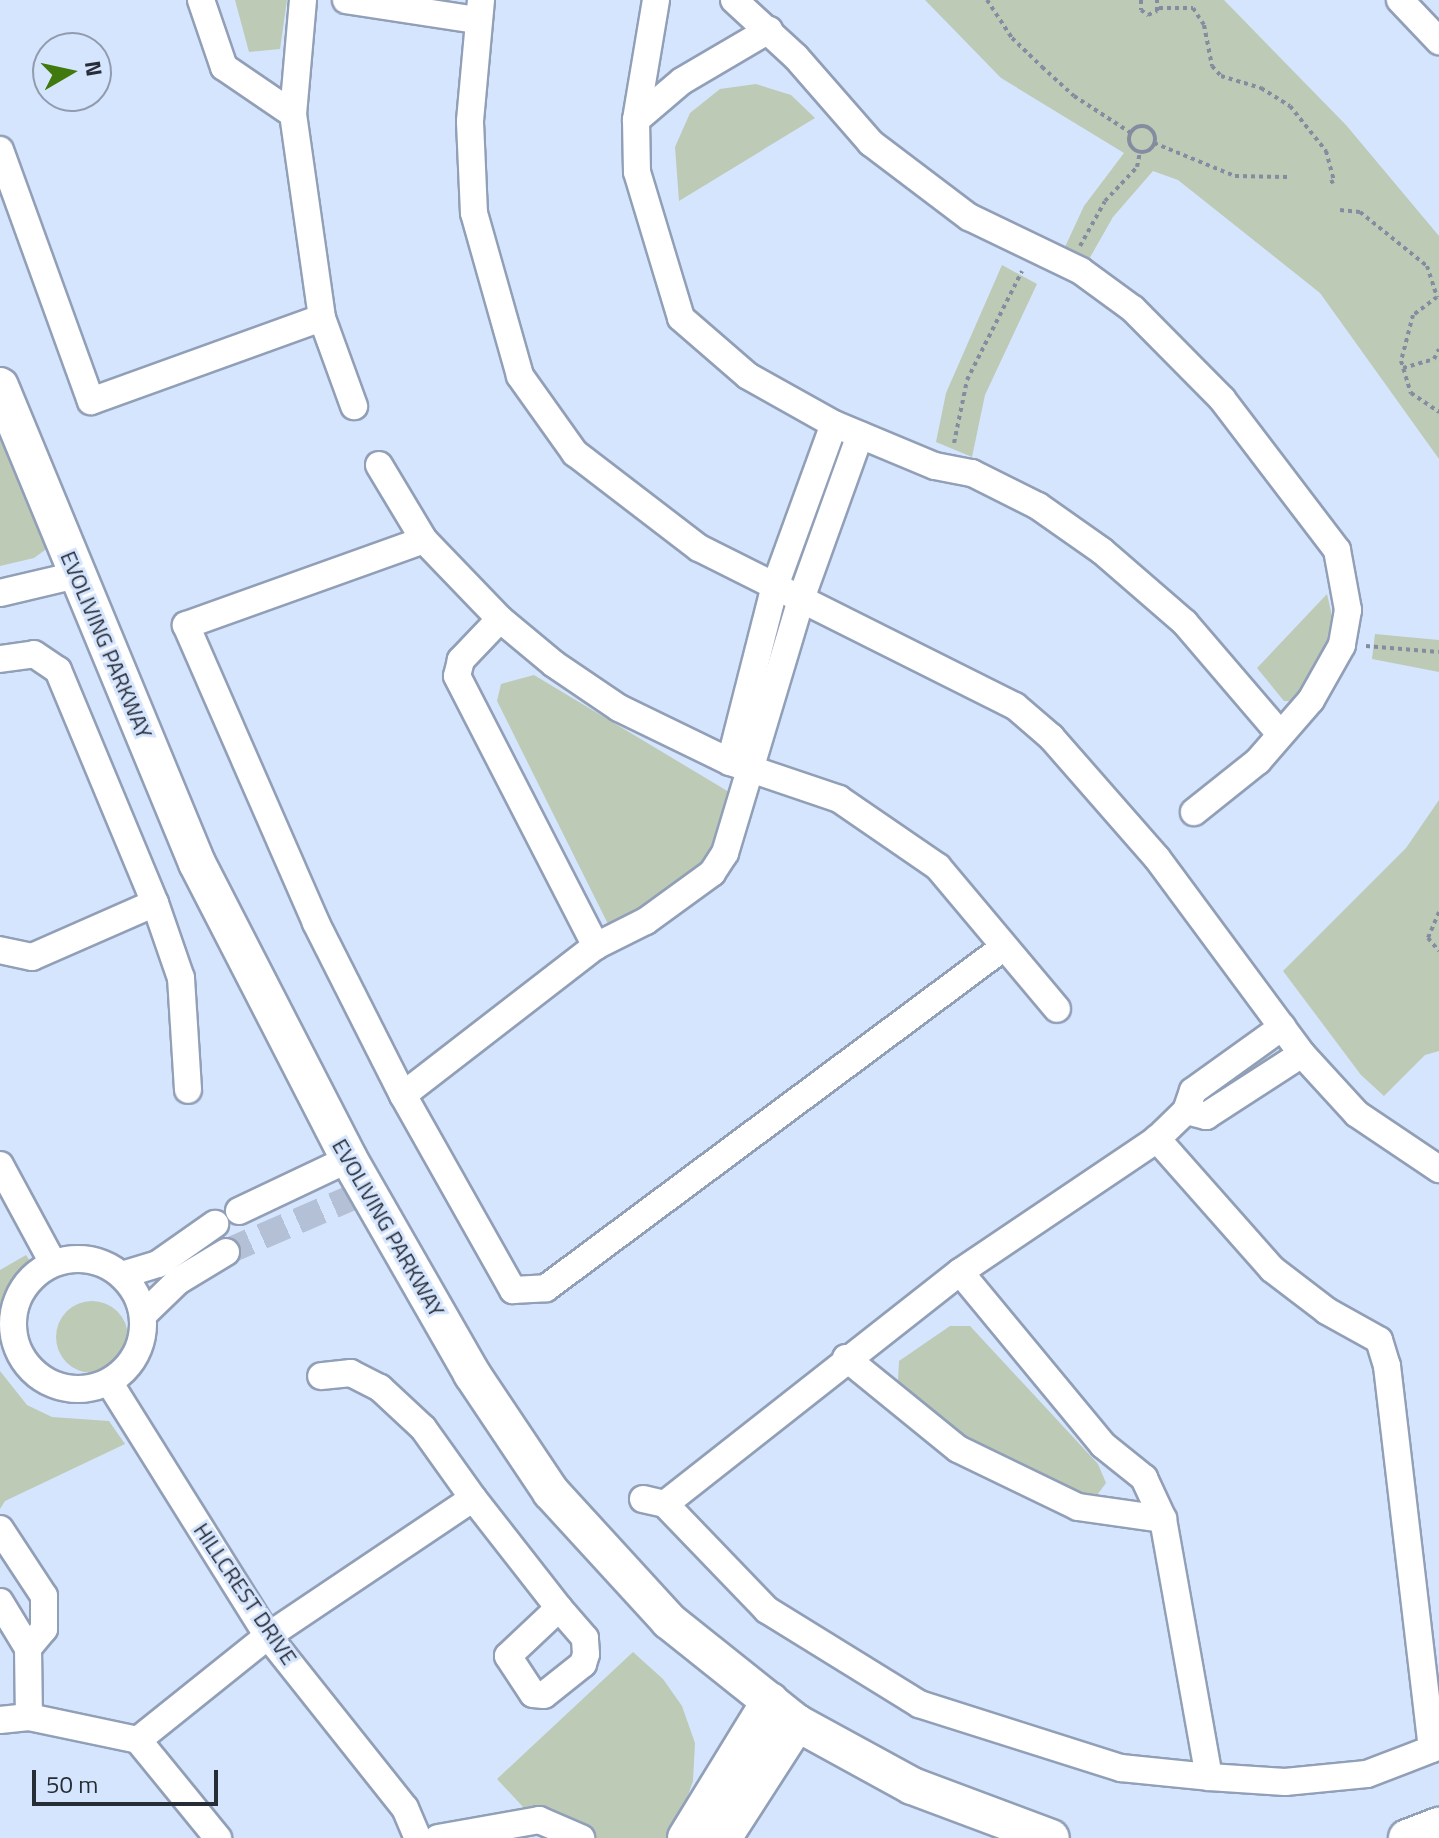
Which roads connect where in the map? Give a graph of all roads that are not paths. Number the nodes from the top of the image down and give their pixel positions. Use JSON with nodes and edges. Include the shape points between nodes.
{"nodes":[{"id":1,"x":201,"y":0,"type":"edge"},
{"id":2,"x":303,"y":0,"type":"edge"},
{"id":3,"x":346,"y":0,"type":"edge"},
{"id":4,"x":656,"y":0,"type":"edge"},
{"id":5,"x":734,"y":0,"type":"edge"},
{"id":6,"x":1400,"y":0,"type":"edge"},
{"id":7,"x":479,"y":10,"type":"edge"},
{"id":8,"x":769,"y":30,"type":"junction"},
{"id":9,"x":1439,"y":41,"type":"edge"},
{"id":10,"x":293,"y":114,"type":"junction"},
{"id":11,"x":636,"y":120,"type":"junction"},
{"id":12,"x":0,"y":150,"type":"edge"},
{"id":13,"x":322,"y":318,"type":"junction"},
{"id":14,"x":0,"y":386,"type":"edge"},
{"id":15,"x":354,"y":406,"type":"dead end"},
{"id":16,"x":834,"y":424,"type":"junction"},
{"id":17,"x":860,"y":435,"type":"junction"},
{"id":18,"x":379,"y":465,"type":"dead end"},
{"id":19,"x":424,"y":540,"type":"junction"},
{"id":20,"x":77,"y":575,"type":"junction"},
{"id":21,"x":775,"y":586,"type":"junction"},
{"id":22,"x":0,"y":593,"type":"edge"},
{"id":23,"x":802,"y":596,"type":"junction"},
{"id":24,"x":500,"y":619,"type":"junction"},
{"id":25,"x":0,"y":659,"type":"edge"},
{"id":26,"x":1280,"y":734,"type":"junction"},
{"id":27,"x":742,"y":764,"type":"junction"},
{"id":28,"x":1194,"y":812,"type":"dead end"},
{"id":29,"x":155,"y":903,"type":"junction"},
{"id":30,"x":596,"y":946,"type":"junction"},
{"id":31,"x":1004,"y":947,"type":"junction"},
{"id":32,"x":0,"y":950,"type":"edge"},
{"id":33,"x":1057,"y":1009,"type":"dead end"},
{"id":34,"x":1282,"y":1027,"type":"junction"},
{"id":35,"x":1302,"y":1054,"type":"junction"},
{"id":36,"x":188,"y":1090,"type":"dead end"},
{"id":37,"x":403,"y":1095,"type":"junction"},
{"id":38,"x":1186,"y":1111,"type":"junction"},
{"id":39,"x":1157,"y":1139,"type":"junction"},
{"id":40,"x":349,"y":1159,"type":"junction"},
{"id":41,"x":0,"y":1165,"type":"edge"},
{"id":42,"x":1439,"y":1169,"type":"edge"},
{"id":43,"x":239,"y":1211,"type":"dead end"},
{"id":44,"x":215,"y":1224,"type":"tunnel mouth"},
{"id":45,"x":226,"y":1252,"type":"tunnel mouth"},
{"id":46,"x":53,"y":1263,"type":"junction"},
{"id":47,"x":960,"y":1272,"type":"junction"},
{"id":48,"x":122,"y":1275,"type":"junction"},
{"id":49,"x":143,"y":1315,"type":"junction"},
{"id":50,"x":846,"y":1358,"type":"junction"},
{"id":51,"x":321,"y":1376,"type":"dead end"},
{"id":52,"x":109,"y":1382,"type":"junction"},
{"id":53,"x":473,"y":1498,"type":"junction"},
{"id":54,"x":1163,"y":1519,"type":"junction"},
{"id":55,"x":0,"y":1529,"type":"edge"},
{"id":56,"x":0,"y":1602,"type":"edge"},
{"id":57,"x":559,"y":1608,"type":"dead end"},
{"id":58,"x":268,"y":1636,"type":"junction"},
{"id":59,"x":28,"y":1648,"type":"junction"},
{"id":60,"x":784,"y":1712,"type":"junction"},
{"id":61,"x":29,"y":1717,"type":"junction"},
{"id":62,"x":0,"y":1720,"type":"edge"},
{"id":63,"x":138,"y":1740,"type":"junction"},
{"id":64,"x":1209,"y":1777,"type":"junction"},
{"id":65,"x":1439,"y":1826,"type":"edge"},
{"id":66,"x":218,"y":1838,"type":"edge"},
{"id":67,"x":418,"y":1838,"type":"edge"},
{"id":68,"x":438,"y":1838,"type":"edge"},
{"id":69,"x":581,"y":1838,"type":"edge"},
{"id":70,"x":686,"y":1838,"type":"edge"},
{"id":71,"x":723,"y":1838,"type":"edge"},
{"id":72,"x":1051,"y":1838,"type":"edge"},
{"id":73,"x":1407,"y":1838,"type":"edge"}],
"edges":[{"from":1,"to":10,"type":"street","via":[[224,67]]},
{"from":2,"to":10,"type":"street"},
{"from":3,"to":7,"type":"street"},
{"from":4,"to":11,"type":"street"},
{"from":5,"to":8,"type":"street"},
{"from":6,"to":9,"type":"street"},
{"from":7,"to":21,"type":"street","via":[[470,122],[474,213],[520,376],[575,453],[699,548]]},
{"from":8,"to":11,"type":"street","via":[[682,81]]},
{"from":8,"to":26,"type":"street","via":[[871,143],[969,217],[1070,265],[1133,309],[1222,399],[1337,550],[1348,610],[1342,645],[1311,700]]},
{"from":10,"to":13,"type":"street"},
{"from":11,"to":16,"type":"street","via":[[637,172],[681,318],[748,376]]},
{"from":12,"to":13,"type":"street","via":[[91,401]]},
{"from":13,"to":15,"type":"street"},
{"from":14,"to":20,"type":"street","name":"EVOLIVING PARKWAY"},
{"from":16,"to":17,"type":"street"},
{"from":16,"to":21,"type":"street"},
{"from":17,"to":23,"type":"street"},
{"from":17,"to":26,"type":"street","via":[[972,473],[1038,506],[1102,551],[1185,623]]},
{"from":18,"to":19,"type":"street"},
{"from":19,"to":24,"type":"street"},
{"from":19,"to":37,"type":"street","via":[[186,625],[316,923]]},
{"from":20,"to":22,"type":"street"},
{"from":20,"to":40,"type":"street","name":"EVOLIVING PARKWAY","via":[[197,863]]},
{"from":21,"to":23,"type":"street"},
{"from":21,"to":27,"type":"street"},
{"from":23,"to":27,"type":"street"},
{"from":23,"to":34,"type":"street","via":[[1015,706],[1051,737],[1157,858]]},
{"from":24,"to":27,"type":"street","via":[[619,708]]},
{"from":24,"to":30,"type":"street","via":[[461,660],[457,676]]},
{"from":25,"to":29,"type":"street","via":[[34,654],[58,670]]},
{"from":26,"to":28,"type":"street","via":[[1258,761]]},
{"from":27,"to":30,"type":"street","via":[[725,853],[712,873],[646,921]]},
{"from":27,"to":31,"type":"street","via":[[839,799],[938,867]]},
{"from":29,"to":32,"type":"street","via":[[32,957]]},
{"from":29,"to":36,"type":"street","via":[[181,978]]},
{"from":30,"to":37,"type":"street"},
{"from":31,"to":33,"type":"street"},
{"from":31,"to":37,"type":"street","via":[[546,1288],[513,1290]]},
{"from":34,"to":35,"type":"street"},
{"from":34,"to":38,"type":"street","via":[[1193,1091]]},
{"from":35,"to":38,"type":"street","via":[[1206,1116]]},
{"from":35,"to":42,"type":"street","via":[[1357,1114]]},
{"from":38,"to":39,"type":"street"},
{"from":39,"to":47,"type":"street"},
{"from":39,"to":64,"type":"street","via":[[1272,1269],[1327,1311],[1379,1340],[1387,1366],[1432,1734],[1432,1749],[1367,1774],[1285,1782]]},
{"from":40,"to":43,"type":"street"},
{"from":40,"to":60,"type":"street","name":"EVOLIVING PARKWAY","via":[[472,1374],[551,1492],[669,1621]]},
{"from":41,"to":46,"type":"street"},
{"from":44,"to":48,"type":"street","via":[[158,1264]]},
{"from":45,"to":49,"type":"street","via":[[178,1281]]},
{"from":46,"to":48,"type":"street","via":[[96,1260]]},
{"from":46,"to":52,"type":"street","via":[[38,1272],[19,1297],[14,1312],[16,1345],[34,1372],[55,1384],[78,1389]]},
{"from":47,"to":50,"type":"street"},
{"from":47,"to":54,"type":"street","via":[[1103,1445],[1144,1478]]},
{"from":48,"to":49,"type":"street"},
{"from":49,"to":52,"type":"street","via":[[132,1361]]},
{"from":50,"to":54,"type":"street","via":[[958,1449],[1078,1507]]},
{"from":50,"to":64,"type":"street","via":[[654,1502],[767,1610],[919,1704],[1121,1768]]},
{"from":51,"to":53,"type":"street","via":[[351,1373],[380,1388],[423,1428]]},
{"from":52,"to":58,"type":"street","name":"HILLCREST DRIVE"},
{"from":53,"to":57,"type":"street"},
{"from":53,"to":58,"type":"street"},
{"from":54,"to":64,"type":"street"},
{"from":55,"to":59,"type":"street","via":[[44,1596],[44,1629]]},
{"from":56,"to":59,"type":"street"},
{"from":58,"to":63,"type":"street"},
{"from":58,"to":67,"type":"street","name":"HILLCREST DRIVE","via":[[405,1808]]},
{"from":59,"to":61,"type":"street"},
{"from":60,"to":70,"type":"street"},
{"from":60,"to":71,"type":"street"},
{"from":60,"to":72,"type":"street","name":"EVOLIVING PARKWAY","via":[[912,1786]]},
{"from":61,"to":62,"type":"street"},
{"from":61,"to":63,"type":"street"},
{"from":63,"to":66,"type":"street"},
{"from":65,"to":73,"type":"street"},
{"from":68,"to":69,"type":"street","via":[[539,1820]]}]}
